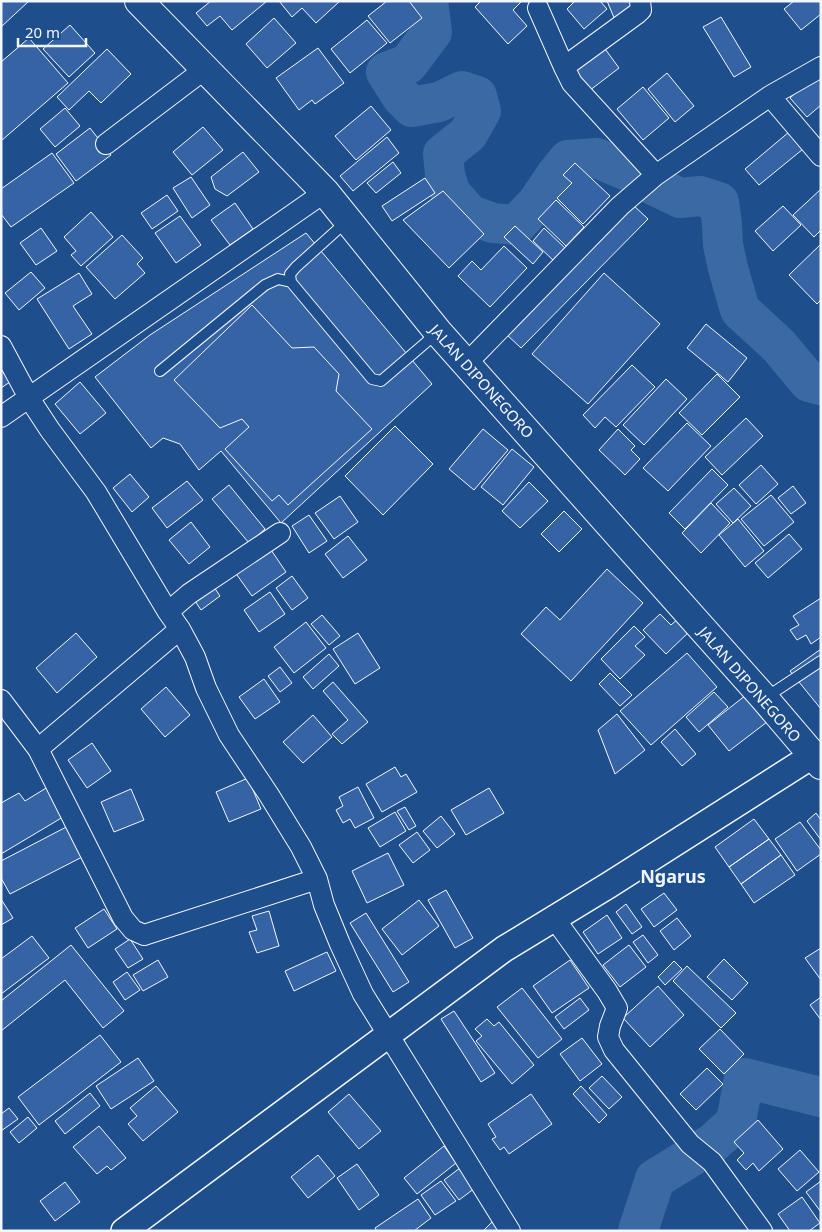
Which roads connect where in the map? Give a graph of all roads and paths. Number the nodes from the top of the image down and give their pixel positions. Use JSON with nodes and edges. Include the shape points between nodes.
{"nodes":[{"id":1,"x":139,"y":1,"type":"edge"},
{"id":2,"x":640,"y":1,"type":"edge"},
{"id":3,"x":538,"y":8,"type":"dead end"},
{"id":4,"x":564,"y":67,"type":"junction"},
{"id":5,"x":821,"y":67,"type":"edge"},
{"id":6,"x":205,"y":69,"type":"junction"},
{"id":7,"x":770,"y":96,"type":"junction"},
{"id":8,"x":106,"y":144,"type":"dead end"},
{"id":9,"x":821,"y":156,"type":"edge"},
{"id":10,"x":656,"y":175,"type":"junction"},
{"id":11,"x":325,"y":192,"type":"junction"},
{"id":12,"x":348,"y":221,"type":"junction"},
{"id":13,"x":291,"y":282,"type":"junction"},
{"id":14,"x":438,"y":332,"type":"junction"},
{"id":15,"x":1,"y":346,"type":"edge"},
{"id":16,"x":466,"y":364,"type":"junction"},
{"id":17,"x":160,"y":370,"type":"dead end"},
{"id":18,"x":29,"y":398,"type":"junction"},
{"id":19,"x":1,"y":416,"type":"edge"},
{"id":20,"x":280,"y":533,"type":"dead end"},
{"id":21,"x":168,"y":612,"type":"junction"},
{"id":22,"x":180,"y":629,"type":"junction"},
{"id":23,"x":821,"y":661,"type":"edge"},
{"id":24,"x":764,"y":698,"type":"junction"},
{"id":25,"x":1,"y":700,"type":"edge"},
{"id":26,"x":38,"y":749,"type":"junction"},
{"id":27,"x":816,"y":761,"type":"edge"},
{"id":28,"x":317,"y":879,"type":"junction"},
{"id":29,"x":554,"y":918,"type":"junction"},
{"id":30,"x":388,"y":1034,"type":"junction"},
{"id":31,"x":124,"y":1231,"type":"edge"},
{"id":32,"x":510,"y":1231,"type":"edge"},
{"id":33,"x":762,"y":1231,"type":"edge"}],
"edges":[{"from":1,"to":6,"type":"main road","name":"JALAN DIPONEGORO"},
{"from":2,"to":4,"type":"street","via":[[641,10]]},
{"from":3,"to":4,"type":"street"},
{"from":4,"to":10,"type":"street","via":[[572,83]]},
{"from":5,"to":7,"type":"street"},
{"from":6,"to":8,"type":"street"},
{"from":6,"to":11,"type":"main road","name":"JALAN DIPONEGORO"},
{"from":7,"to":9,"type":"street"},
{"from":7,"to":10,"type":"street"},
{"from":10,"to":16,"type":"street","via":[[620,206]]},
{"from":11,"to":12,"type":"main road","name":"JALAN DIPONEGORO"},
{"from":11,"to":18,"type":"street"},
{"from":12,"to":13,"type":"lane","via":[[296,267],[290,274]]},
{"from":12,"to":14,"type":"main road","name":"JALAN DIPONEGORO"},
{"from":13,"to":14,"type":"lane","via":[[372,379],[381,380]]},
{"from":13,"to":17,"type":"lane","via":[[278,280],[265,285]]},
{"from":14,"to":16,"type":"main road","name":"JALAN DIPONEGORO"},
{"from":15,"to":18,"type":"street"},
{"from":16,"to":24,"type":"main road","name":"JALAN DIPONEGORO"},
{"from":18,"to":19,"type":"street"},
{"from":18,"to":21,"type":"street","via":[[96,492]]},
{"from":20,"to":21,"type":"street","via":[[189,594]]},
{"from":21,"to":22,"type":"street"},
{"from":22,"to":26,"type":"street"},
{"from":22,"to":28,"type":"street","via":[[229,735],[301,847]]},
{"from":23,"to":24,"type":"lane"},
{"from":24,"to":27,"type":"main road","name":"JALAN DIPONEGORO"},
{"from":25,"to":26,"type":"street"},
{"from":26,"to":28,"type":"street","via":[[123,918],[133,930],[144,935]]},
{"from":27,"to":29,"type":"street"},
{"from":28,"to":30,"type":"street","via":[[340,944],[363,994]]},
{"from":29,"to":30,"type":"street","via":[[504,949]]},
{"from":29,"to":33,"type":"street","via":[[617,1008],[608,1038],[614,1050],[690,1144],[712,1162]]},
{"from":30,"to":31,"type":"street"},
{"from":30,"to":32,"type":"street"}]}
